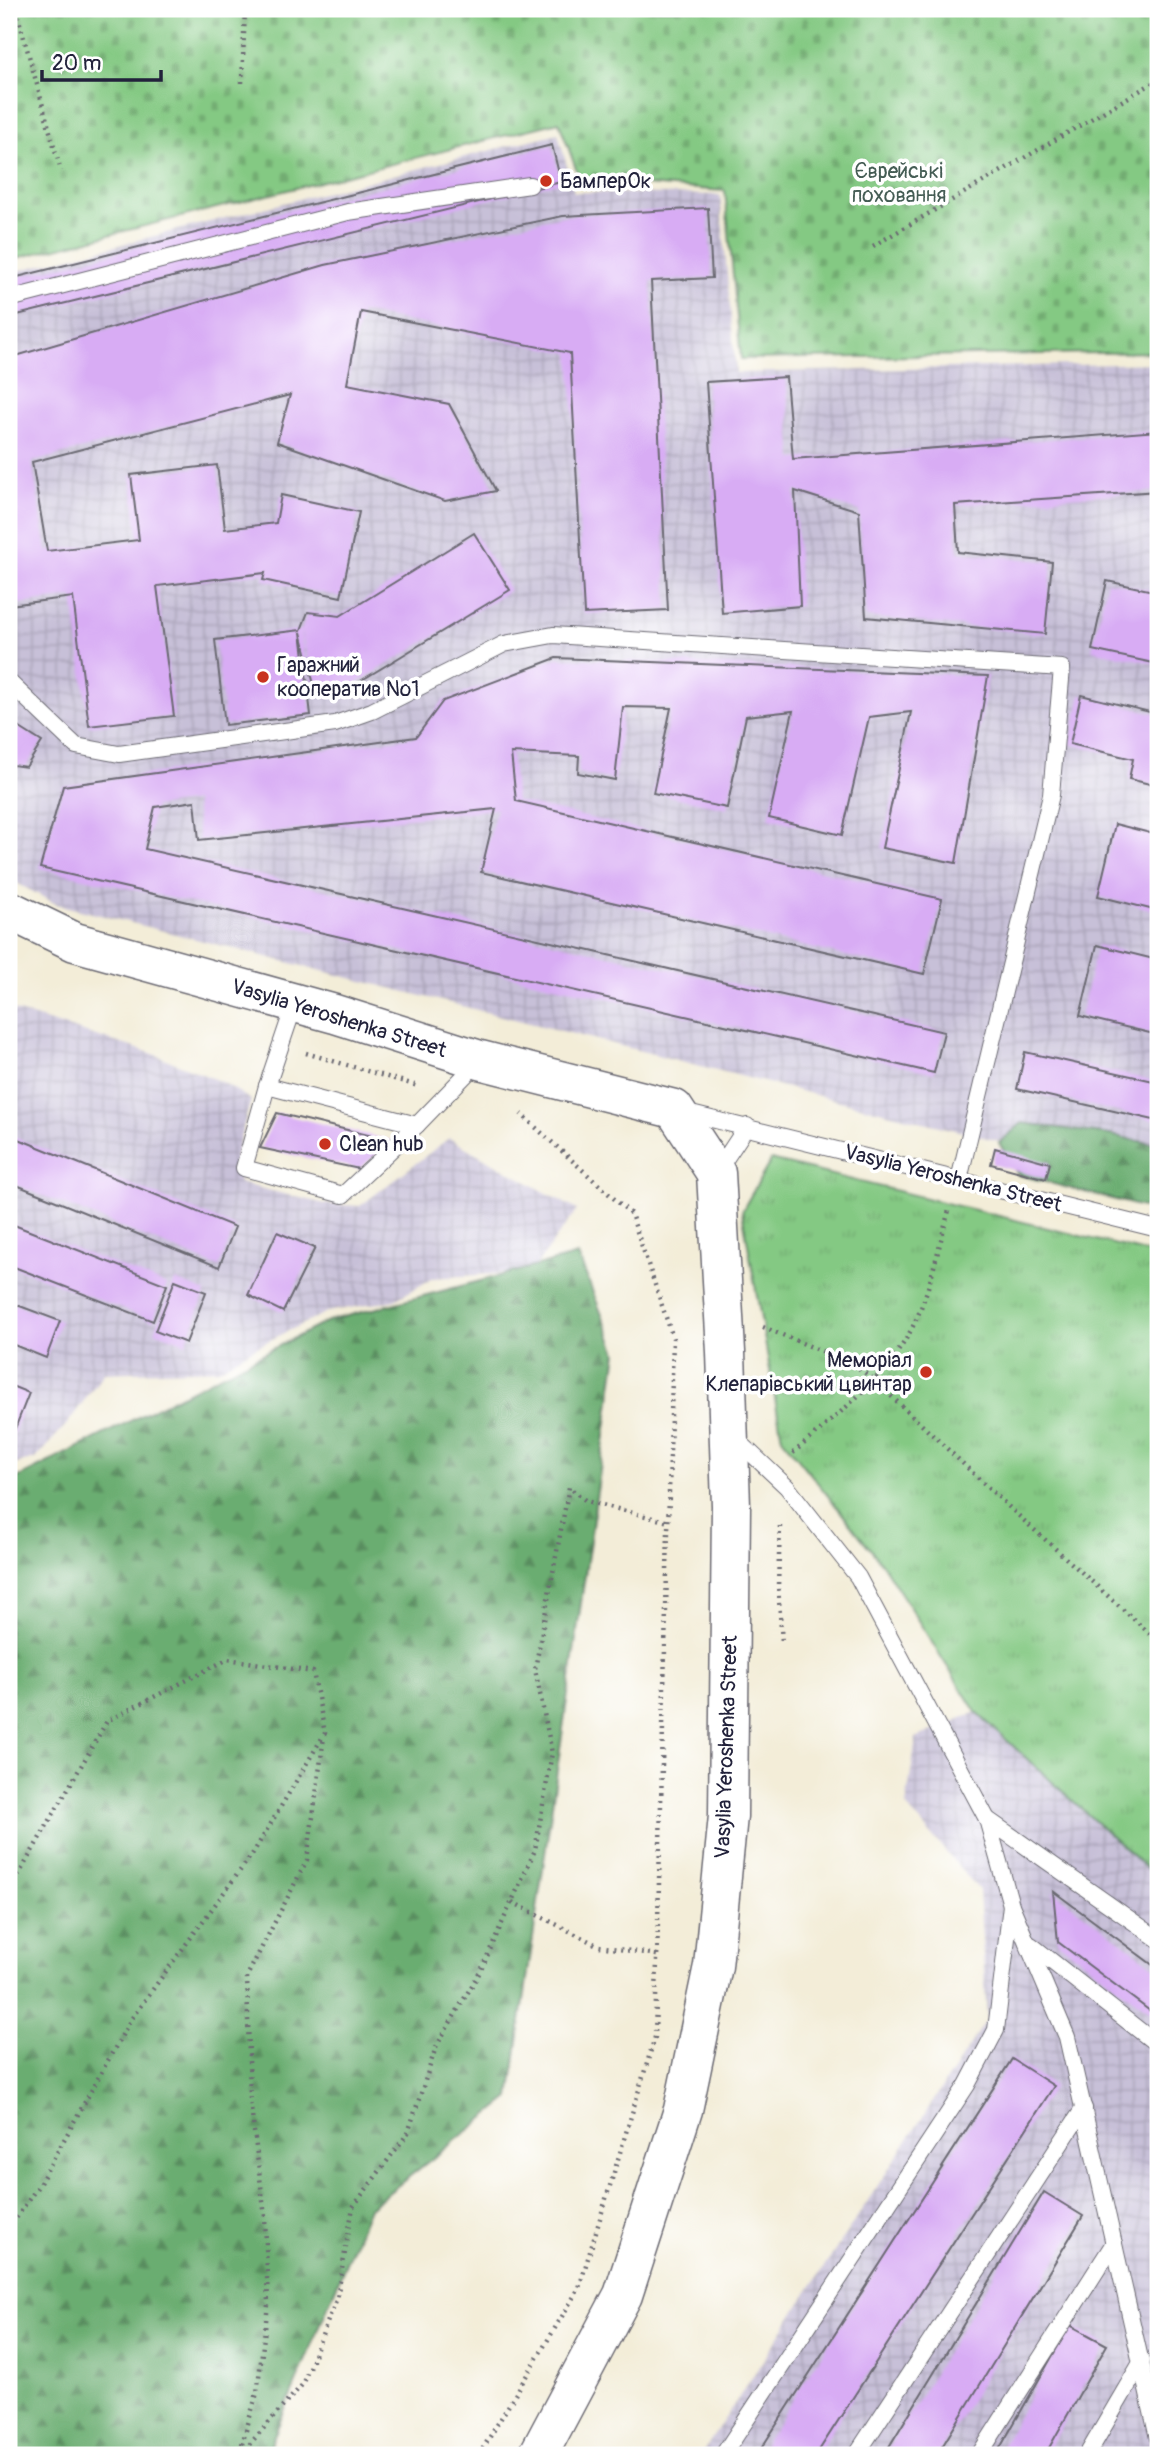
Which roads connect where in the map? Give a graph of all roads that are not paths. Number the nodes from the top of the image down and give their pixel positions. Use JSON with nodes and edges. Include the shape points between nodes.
{"nodes":[{"id":1,"x":530,"y":185,"type":"dead end"},
{"id":2,"x":9,"y":299,"type":"edge"},
{"id":3,"x":9,"y":682,"type":"edge"},
{"id":4,"x":9,"y":910,"type":"edge"},
{"id":5,"x":295,"y":1003,"type":"junction"},
{"id":6,"x":480,"y":1060,"type":"junction"},
{"id":7,"x":267,"y":1086,"type":"junction"},
{"id":8,"x":674,"y":1109,"type":"junction"},
{"id":9,"x":417,"y":1125,"type":"junction"},
{"id":10,"x":747,"y":1126,"type":"junction"},
{"id":11,"x":716,"y":1173,"type":"junction"},
{"id":12,"x":959,"y":1180,"type":"junction"},
{"id":13,"x":1158,"y":1229,"type":"edge"},
{"id":14,"x":729,"y":1432,"type":"junction"},
{"id":15,"x":987,"y":1819,"type":"junction"},
{"id":16,"x":1011,"y":1906,"type":"junction"},
{"id":17,"x":1158,"y":1939,"type":"edge"},
{"id":18,"x":1028,"y":1942,"type":"junction"},
{"id":19,"x":1158,"y":2045,"type":"edge"},
{"id":20,"x":1084,"y":2108,"type":"junction"},
{"id":21,"x":1114,"y":2243,"type":"junction"},
{"id":22,"x":1142,"y":2361,"type":"junction"},
{"id":23,"x":1158,"y":2438,"type":"edge"},
{"id":24,"x":538,"y":2455,"type":"edge"},
{"id":25,"x":723,"y":2455,"type":"edge"},
{"id":26,"x":856,"y":2455,"type":"edge"},
{"id":27,"x":979,"y":2455,"type":"edge"},
{"id":28,"x":1087,"y":2455,"type":"edge"}],
"edges":[{"from":1,"to":2,"type":"lane","via":[[348,212]]},
{"from":3,"to":12,"type":"lane","via":[[76,746],[119,754],[335,724],[384,705],[504,644],[553,635],[1062,668],[1051,795]]},
{"from":4,"to":5,"type":"main road","name":"Vasylia Yeroshenka Street","via":[[75,942]]},
{"from":5,"to":6,"type":"main road","name":"Vasylia Yeroshenka Street"},
{"from":5,"to":7,"type":"lane"},
{"from":6,"to":8,"type":"main road","name":"Vasylia Yeroshenka Street"},
{"from":6,"to":9,"type":"lane"},
{"from":7,"to":9,"type":"lane"},
{"from":7,"to":9,"type":"lane","via":[[244,1168],[343,1195]]},
{"from":8,"to":10,"type":"lane","name":"Vasylia Yeroshenka Street"},
{"from":8,"to":11,"type":"main road"},
{"from":10,"to":11,"type":"lane"},
{"from":10,"to":12,"type":"lane","name":"Vasylia Yeroshenka Street"},
{"from":11,"to":14,"type":"main road","name":"Vasylia Yeroshenka Street"},
{"from":12,"to":13,"type":"lane","name":"Vasylia Yeroshenka Street"},
{"from":14,"to":15,"type":"lane","via":[[787,1488],[858,1577]]},
{"from":14,"to":24,"type":"main road","name":"Vasylia Yeroshenka Street","via":[[728,1816],[713,1966],[683,2110],[622,2295]]},
{"from":15,"to":16,"type":"lane"},
{"from":15,"to":17,"type":"lane"},
{"from":16,"to":18,"type":"lane"},
{"from":16,"to":25,"type":"lane","via":[[996,2030],[967,2085]]},
{"from":18,"to":19,"type":"lane"},
{"from":18,"to":20,"type":"lane","via":[[1068,2037]]},
{"from":20,"to":21,"type":"lane"},
{"from":20,"to":26,"type":"lane"},
{"from":21,"to":22,"type":"lane"},
{"from":21,"to":27,"type":"lane"},
{"from":22,"to":23,"type":"lane"},
{"from":22,"to":28,"type":"lane"}]}
